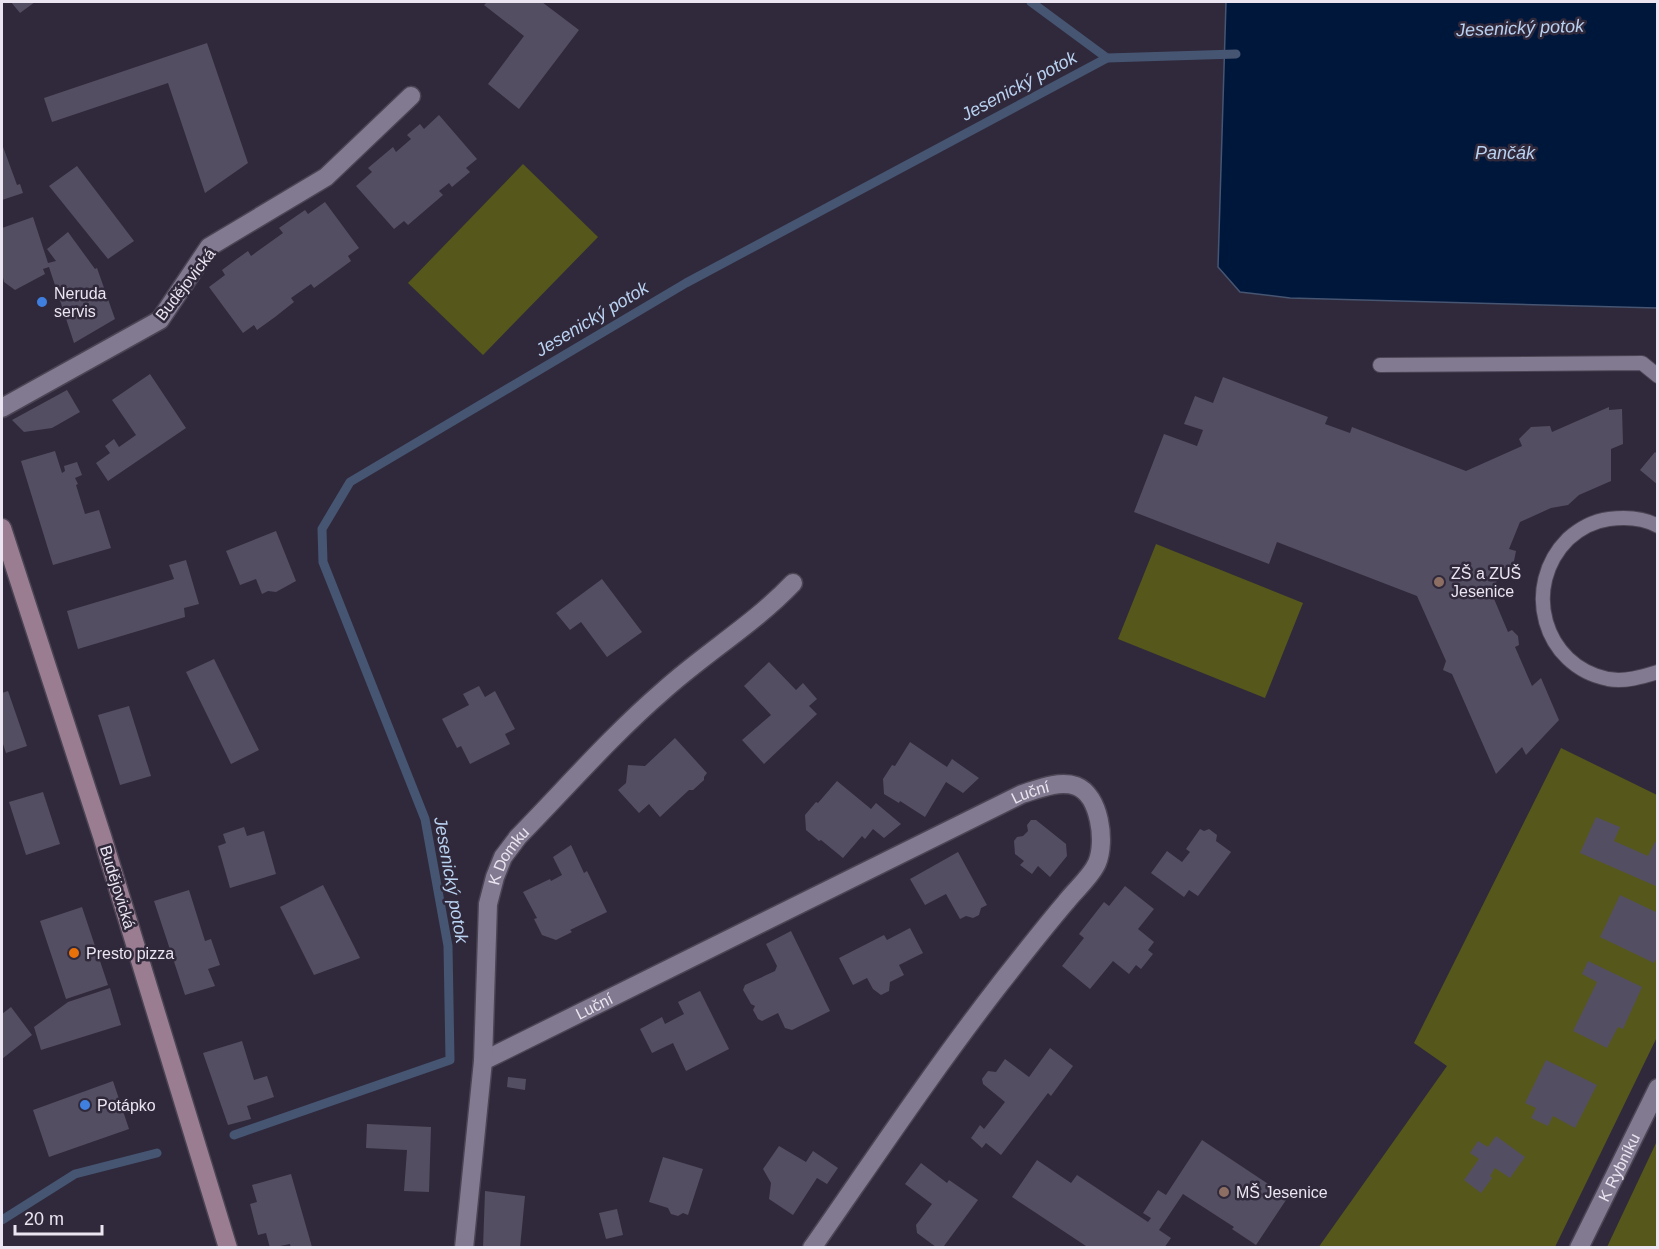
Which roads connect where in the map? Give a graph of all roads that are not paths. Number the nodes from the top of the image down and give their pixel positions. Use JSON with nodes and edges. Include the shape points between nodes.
{"nodes":[{"id":1,"x":411,"y":96,"type":"dead end"},
{"id":2,"x":1380,"y":365,"type":"dead end"},
{"id":3,"x":1658,"y":376,"type":"edge"},
{"id":4,"x":2,"y":408,"type":"edge"},
{"id":5,"x":1658,"y":526,"type":"edge"},
{"id":6,"x":2,"y":528,"type":"edge"},
{"id":7,"x":793,"y":583,"type":"dead end"},
{"id":8,"x":1658,"y":672,"type":"edge"},
{"id":9,"x":483,"y":1061,"type":"junction"},
{"id":10,"x":1658,"y":1088,"type":"edge"},
{"id":11,"x":228,"y":1248,"type":"edge"},
{"id":12,"x":464,"y":1248,"type":"edge"},
{"id":13,"x":812,"y":1248,"type":"edge"},
{"id":14,"x":1579,"y":1248,"type":"edge"}],
"edges":[{"from":1,"to":4,"type":"street","name":"Budějovická","via":[[326,177],[209,247],[160,320]]},
{"from":2,"to":3,"type":"lane","via":[[1642,363]]},
{"from":5,"to":8,"type":"lane","via":[[1625,517],[1600,520],[1576,532],[1558,550],[1546,573],[1542,600],[1547,627],[1561,651],[1583,669],[1609,679],[1637,679]]},
{"from":6,"to":11,"type":"main road","name":"Budějovická","via":[[102,836]]},
{"from":7,"to":9,"type":"street","name":"K Domku","via":[[771,606],[635,716],[503,857],[488,904]]},
{"from":9,"to":12,"type":"street","name":"K Domku"},
{"from":9,"to":13,"type":"street","name":"Luční","via":[[1022,794],[1065,784],[1077,786],[1097,813],[1101,833],[1097,865],[974,1018]]},
{"from":10,"to":14,"type":"street","name":"K Rybníku"}]}
